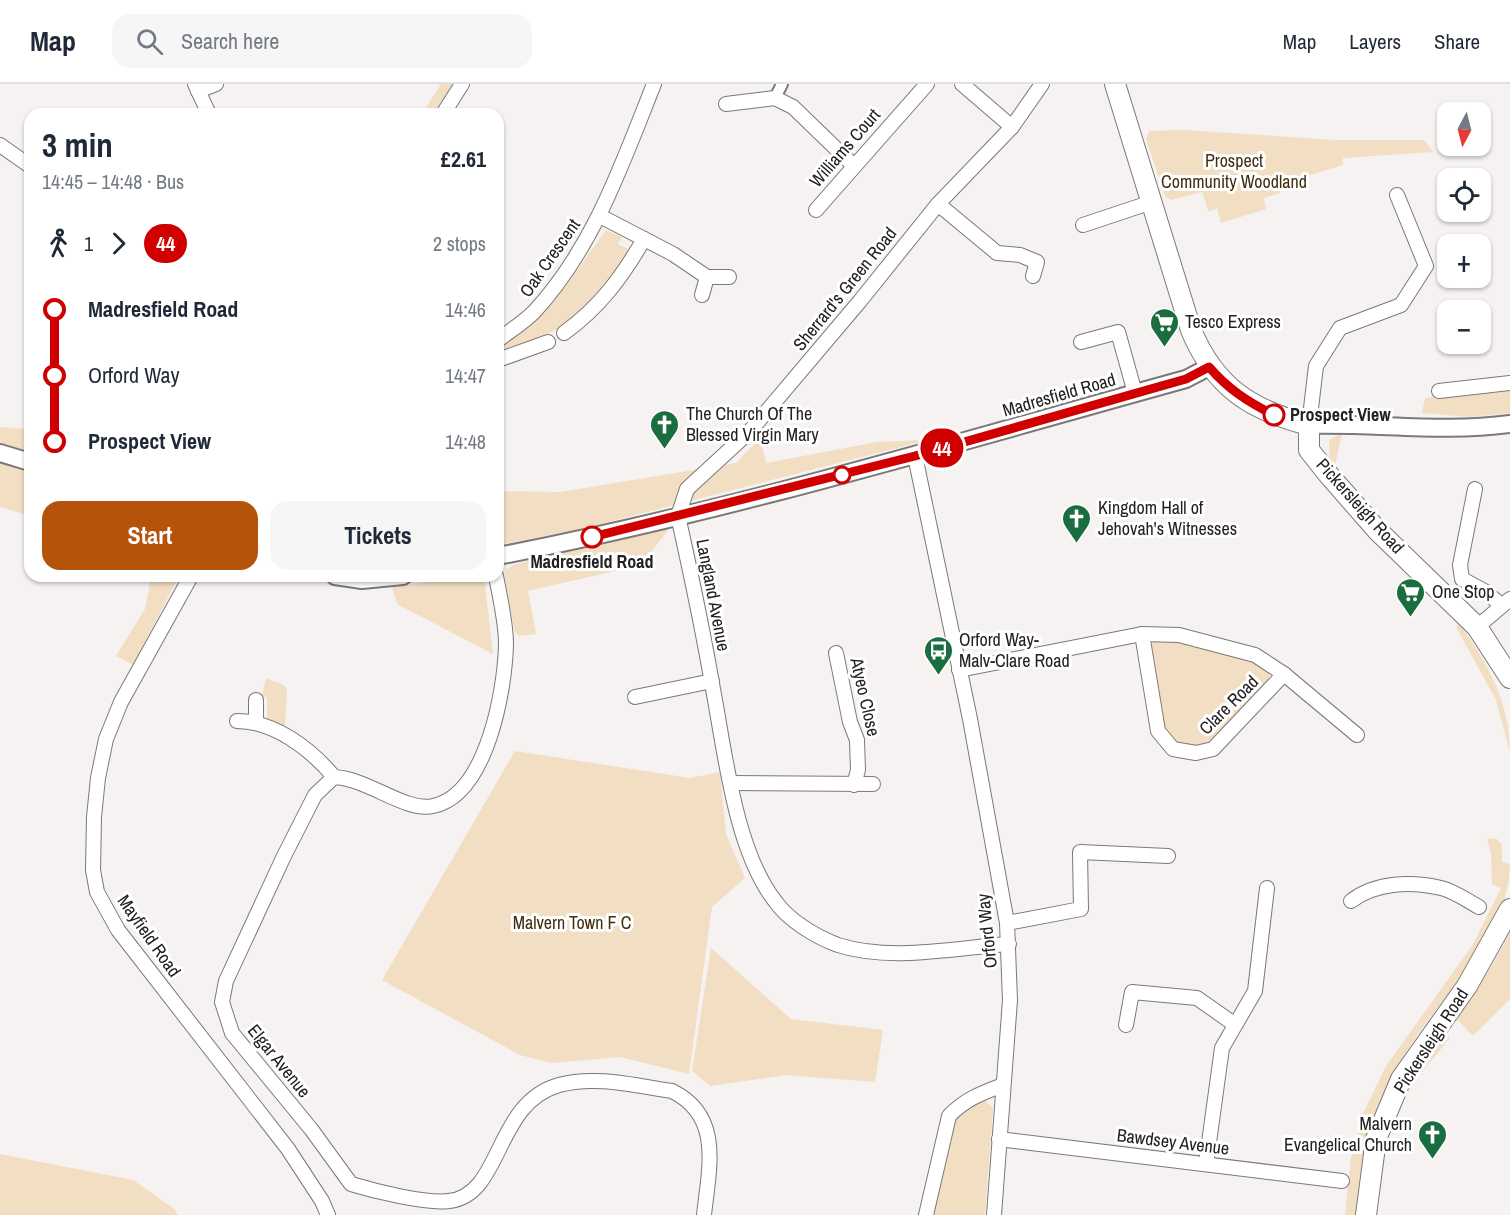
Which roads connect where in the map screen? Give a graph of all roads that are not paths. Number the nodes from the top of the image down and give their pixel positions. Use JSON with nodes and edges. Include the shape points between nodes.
{"nodes":[{"id":1,"x":216,"y":84,"type":"edge"},
{"id":2,"x":462,"y":84,"type":"edge"},
{"id":3,"x":654,"y":84,"type":"edge"},
{"id":4,"x":782,"y":84,"type":"edge"},
{"id":5,"x":927,"y":84,"type":"edge"},
{"id":6,"x":962,"y":84,"type":"edge"},
{"id":7,"x":1042,"y":84,"type":"edge"},
{"id":8,"x":1115,"y":84,"type":"edge"},
{"id":9,"x":196,"y":88,"type":"edge"},
{"id":10,"x":775,"y":98,"type":"junction"},
{"id":11,"x":726,"y":104,"type":"dead end"},
{"id":12,"x":206,"y":108,"type":"edge"},
{"id":13,"x":447,"y":108,"type":"edge"},
{"id":14,"x":1012,"y":127,"type":"junction"},
{"id":15,"x":0,"y":145,"type":"edge"},
{"id":16,"x":24,"y":162,"type":"edge"},
{"id":17,"x":853,"y":165,"type":"junction"},
{"id":18,"x":1397,"y":195,"type":"dead end"},
{"id":19,"x":1152,"y":202,"type":"junction"},
{"id":20,"x":938,"y":204,"type":"junction"},
{"id":21,"x":816,"y":210,"type":"dead end"},
{"id":22,"x":600,"y":216,"type":"junction"},
{"id":23,"x":1083,"y":225,"type":"dead end"},
{"id":24,"x":644,"y":239,"type":"junction"},
{"id":25,"x":1033,"y":276,"type":"dead end"},
{"id":26,"x":707,"y":277,"type":"junction"},
{"id":27,"x":729,"y":277,"type":"dead end"},
{"id":28,"x":702,"y":295,"type":"dead end"},
{"id":29,"x":564,"y":333,"type":"dead end"},
{"id":30,"x":504,"y":335,"type":"edge"},
{"id":31,"x":548,"y":342,"type":"dead end"},
{"id":32,"x":1081,"y":342,"type":"dead end"},
{"id":33,"x":504,"y":358,"type":"edge"},
{"id":34,"x":1209,"y":367,"type":"junction"},
{"id":35,"x":1510,"y":383,"type":"edge"},
{"id":36,"x":1439,"y":391,"type":"dead end"},
{"id":37,"x":1135,"y":393,"type":"junction"},
{"id":38,"x":1510,"y":424,"type":"edge"},
{"id":39,"x":1309,"y":425,"type":"junction"},
{"id":40,"x":0,"y":453,"type":"edge"},
{"id":41,"x":915,"y":456,"type":"junction"},
{"id":42,"x":24,"y":460,"type":"edge"},
{"id":43,"x":1475,"y":489,"type":"dead end"},
{"id":44,"x":678,"y":516,"type":"junction"},
{"id":45,"x":504,"y":555,"type":"edge"},
{"id":46,"x":187,"y":582,"type":"edge"},
{"id":47,"x":497,"y":582,"type":"edge"},
{"id":48,"x":1505,"y":602,"type":"edge"},
{"id":49,"x":1478,"y":627,"type":"junction"},
{"id":50,"x":1142,"y":634,"type":"junction"},
{"id":51,"x":836,"y":653,"type":"dead end"},
{"id":52,"x":959,"y":670,"type":"junction"},
{"id":53,"x":1284,"y":674,"type":"junction"},
{"id":54,"x":1510,"y":678,"type":"edge"},
{"id":55,"x":712,"y":681,"type":"junction"},
{"id":56,"x":635,"y":697,"type":"dead end"},
{"id":57,"x":256,"y":700,"type":"dead end"},
{"id":58,"x":237,"y":721,"type":"dead end"},
{"id":59,"x":256,"y":721,"type":"junction"},
{"id":60,"x":1358,"y":735,"type":"dead end"},
{"id":61,"x":334,"y":777,"type":"junction"},
{"id":62,"x":731,"y":783,"type":"junction"},
{"id":63,"x":873,"y":784,"type":"dead end"},
{"id":64,"x":854,"y":785,"type":"junction"},
{"id":65,"x":1167,"y":856,"type":"dead end"},
{"id":66,"x":1267,"y":888,"type":"dead end"},
{"id":67,"x":1351,"y":901,"type":"dead end"},
{"id":68,"x":1479,"y":907,"type":"dead end"},
{"id":69,"x":1510,"y":909,"type":"edge"},
{"id":70,"x":1007,"y":923,"type":"junction"},
{"id":71,"x":1009,"y":944,"type":"junction"},
{"id":72,"x":1234,"y":1024,"type":"junction"},
{"id":73,"x":1126,"y":1025,"type":"dead end"},
{"id":74,"x":1003,"y":1085,"type":"junction"},
{"id":75,"x":999,"y":1139,"type":"junction"},
{"id":76,"x":1206,"y":1164,"type":"junction"},
{"id":77,"x":1342,"y":1181,"type":"dead end"},
{"id":78,"x":448,"y":1208,"type":"edge"},
{"id":79,"x":328,"y":1215,"type":"edge"},
{"id":80,"x":704,"y":1215,"type":"edge"},
{"id":81,"x":926,"y":1215,"type":"edge"},
{"id":82,"x":994,"y":1215,"type":"edge"},
{"id":83,"x":1366,"y":1215,"type":"edge"}],
"edges":[{"from":1,"to":9,"type":"street"},
{"from":2,"to":13,"type":"street"},
{"from":3,"to":22,"type":"street","name":"Oak Crescent"},
{"from":4,"to":10,"type":"street"},
{"from":5,"to":17,"type":"street","name":"Williams Court"},
{"from":6,"to":14,"type":"street"},
{"from":7,"to":14,"type":"street","name":"Sherrard's Green Road"},
{"from":8,"to":19,"type":"main road"},
{"from":9,"to":12,"type":"street"},
{"from":10,"to":11,"type":"street"},
{"from":10,"to":17,"type":"street","via":[[793,107]]},
{"from":14,"to":20,"type":"street","name":"Sherrard's Green Road"},
{"from":15,"to":16,"type":"street"},
{"from":17,"to":21,"type":"street","name":"Williams Court"},
{"from":18,"to":39,"type":"street","via":[[1426,266],[1401,305],[1340,328],[1316,366]]},
{"from":19,"to":23,"type":"street"},
{"from":19,"to":34,"type":"main road","via":[[1191,330]]},
{"from":20,"to":25,"type":"street","via":[[997,253],[1020,255],[1037,262]]},
{"from":20,"to":44,"type":"street","name":"Sherrard's Green Road","via":[[750,431],[687,489]]},
{"from":22,"to":24,"type":"street","name":"Oak Crescent"},
{"from":22,"to":30,"type":"street","name":"Oak Crescent","via":[[575,260],[533,312]]},
{"from":24,"to":26,"type":"street","name":"Oak Crescent"},
{"from":24,"to":29,"type":"street","via":[[601,303]]},
{"from":26,"to":27,"type":"street"},
{"from":26,"to":28,"type":"street"},
{"from":31,"to":33,"type":"street"},
{"from":32,"to":37,"type":"street","via":[[1118,332]]},
{"from":34,"to":37,"type":"street","name":"Madresfield Road","via":[[1186,379]]},
{"from":34,"to":39,"type":"main road","via":[[1241,398],[1280,418]]},
{"from":35,"to":36,"type":"street"},
{"from":37,"to":41,"type":"street","name":"Madresfield Road"},
{"from":38,"to":39,"type":"street","via":[[1484,428]]},
{"from":39,"to":49,"type":"main road","name":"Pickersleigh Road","via":[[1309,450],[1343,493]]},
{"from":40,"to":42,"type":"street"},
{"from":41,"to":44,"type":"street","name":"Madresfield Road"},
{"from":41,"to":52,"type":"street","name":"Orford Way"},
{"from":43,"to":48,"type":"street","via":[[1460,565],[1462,579]]},
{"from":44,"to":45,"type":"street","name":"Madresfield Road"},
{"from":44,"to":55,"type":"street","name":"Langland Avenue"},
{"from":46,"to":79,"type":"street","name":"Mayfield Road","via":[[121,702],[106,739],[93,817],[97,892],[117,930],[288,1149]]},
{"from":47,"to":61,"type":"street","via":[[506,645],[502,694],[471,780],[455,797],[433,806],[410,806],[359,782]]},
{"from":48,"to":49,"type":"street"},
{"from":49,"to":54,"type":"main road","name":"Pickersleigh Road"},
{"from":50,"to":52,"type":"street","name":"Clare Road"},
{"from":50,"to":53,"type":"street","name":"Clare Road","via":[[1179,635],[1218,644],[1255,655]]},
{"from":50,"to":53,"type":"street","name":"Clare Road","via":[[1158,731],[1173,749],[1196,753],[1213,749]]},
{"from":51,"to":64,"type":"street","name":"Atyeo Close","via":[[857,740]]},
{"from":52,"to":70,"type":"street","name":"Orford Way"},
{"from":53,"to":60,"type":"street","name":"Clare Road"},
{"from":55,"to":56,"type":"street"},
{"from":55,"to":62,"type":"street","name":"Langland Avenue"},
{"from":57,"to":59,"type":"street"},
{"from":58,"to":59,"type":"street"},
{"from":59,"to":61,"type":"street","via":[[310,752]]},
{"from":61,"to":78,"type":"street","name":"Elgar Avenue","via":[[315,795],[284,856],[226,981],[222,1002],[232,1033],[351,1184]]},
{"from":62,"to":64,"type":"street"},
{"from":62,"to":71,"type":"street","name":"Langland Avenue","via":[[745,839],[763,883],[775,902],[814,933],[836,944],[870,952]]},
{"from":63,"to":64,"type":"street"},
{"from":65,"to":70,"type":"street","via":[[1080,852],[1081,909]]},
{"from":66,"to":72,"type":"street","via":[[1254,991]]},
{"from":67,"to":68,"type":"street","via":[[1363,892],[1405,883],[1443,888]]},
{"from":69,"to":83,"type":"main road","name":"Pickersleigh Road","via":[[1467,986],[1401,1079],[1376,1139]]},
{"from":70,"to":71,"type":"street","name":"Orford Way"},
{"from":71,"to":74,"type":"street","name":"Orford Way","via":[[1010,1000]]},
{"from":72,"to":73,"type":"street","via":[[1197,998],[1132,992]]},
{"from":72,"to":76,"type":"street","via":[[1222,1048]]},
{"from":74,"to":75,"type":"street","name":"Orford Way"},
{"from":74,"to":81,"type":"street","via":[[974,1095],[949,1116]]},
{"from":75,"to":76,"type":"street","name":"Bawdsey Avenue"},
{"from":75,"to":82,"type":"street","name":"Orford Way"},
{"from":76,"to":77,"type":"street","name":"Bawdsey Avenue"},
{"from":78,"to":80,"type":"street","name":"Elgar Avenue","via":[[479,1186],[522,1107],[547,1090],[580,1080],[672,1091],[696,1108],[705,1122],[710,1145]]}]}
